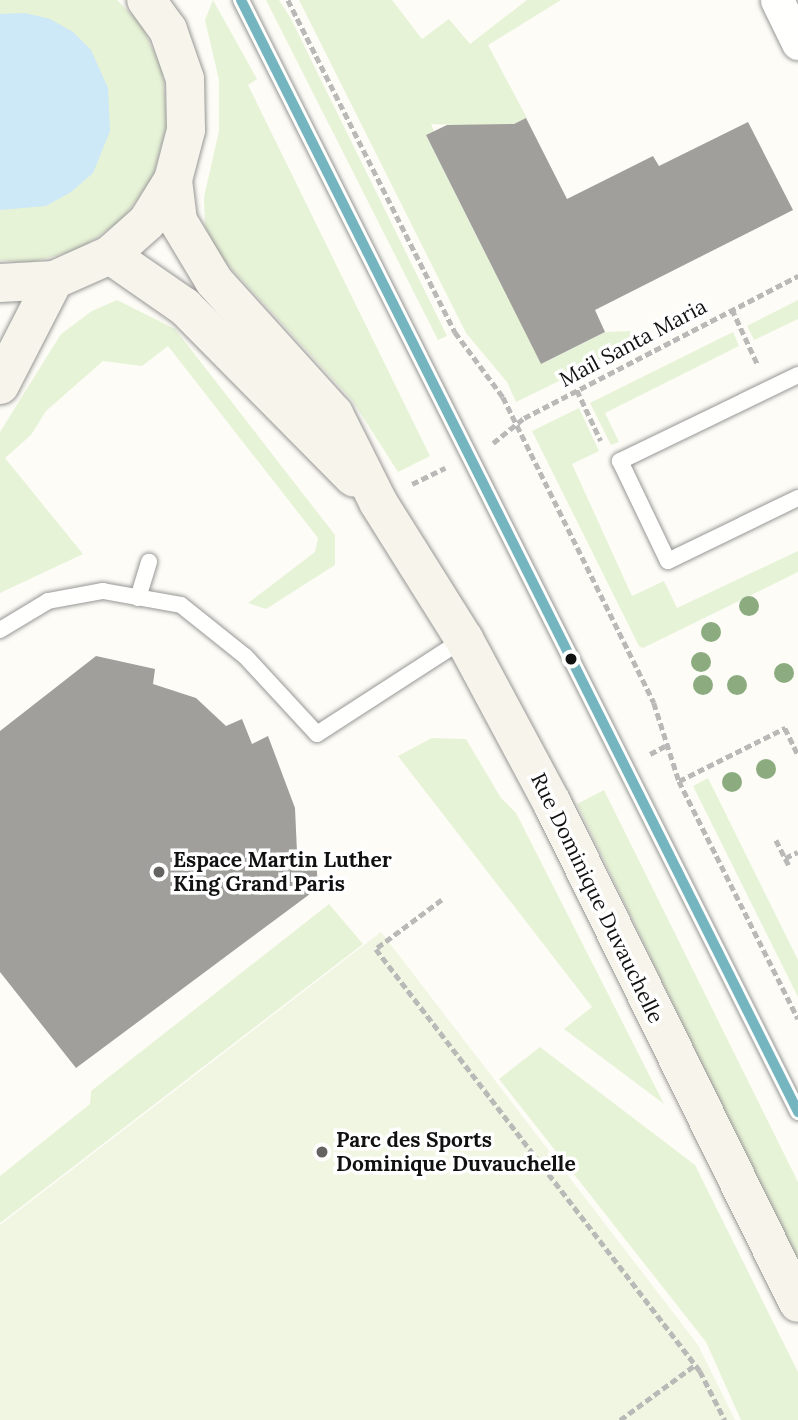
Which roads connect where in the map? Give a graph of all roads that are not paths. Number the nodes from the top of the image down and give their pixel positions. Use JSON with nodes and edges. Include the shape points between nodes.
{"nodes":[{"id":1,"x":146,"y":0,"type":"edge"},
{"id":2,"x":241,"y":0,"type":"edge"},
{"id":3,"x":777,"y":0,"type":"edge"},
{"id":4,"x":798,"y":43,"type":"edge"},
{"id":5,"x":173,"y":180,"type":"junction"},
{"id":6,"x":110,"y":255,"type":"junction"},
{"id":7,"x":54,"y":279,"type":"junction"},
{"id":8,"x":0,"y":283,"type":"edge"},
{"id":9,"x":798,"y":375,"type":"edge"},
{"id":10,"x":0,"y":385,"type":"edge"},
{"id":11,"x":798,"y":498,"type":"edge"},
{"id":12,"x":378,"y":502,"type":"junction"},
{"id":13,"x":149,"y":562,"type":"dead end"},
{"id":14,"x":138,"y":598,"type":"junction"},
{"id":15,"x":0,"y":630,"type":"edge"},
{"id":16,"x":464,"y":639,"type":"junction"},
{"id":17,"x":798,"y":1112,"type":"edge"},
{"id":18,"x":798,"y":1303,"type":"edge"}],
"edges":[{"from":1,"to":5,"type":"street","via":[[168,30],[185,79],[186,130]]},
{"from":2,"to":17,"type":"lane"},
{"from":3,"to":4,"type":"street"},
{"from":5,"to":6,"type":"street","via":[[147,222]]},
{"from":5,"to":12,"type":"street","name":"Rue Dominique Duvauchelle","via":[[178,221],[214,281],[334,414]]},
{"from":6,"to":7,"type":"street"},
{"from":6,"to":12,"type":"street","name":"Rue Dominique Duvauchelle","via":[[185,307]]},
{"from":7,"to":8,"type":"street"},
{"from":7,"to":10,"type":"street"},
{"from":9,"to":11,"type":"lane","via":[[620,461],[668,561]]},
{"from":12,"to":16,"type":"street","name":"Rue Dominique Duvauchelle"},
{"from":13,"to":14,"type":"lane"},
{"from":14,"to":15,"type":"lane","via":[[103,591],[48,601]]},
{"from":14,"to":16,"type":"lane","via":[[181,605],[245,656],[317,734]]},
{"from":16,"to":18,"type":"street","name":"Rue Dominique Duvauchelle","via":[[552,803]]}]}
